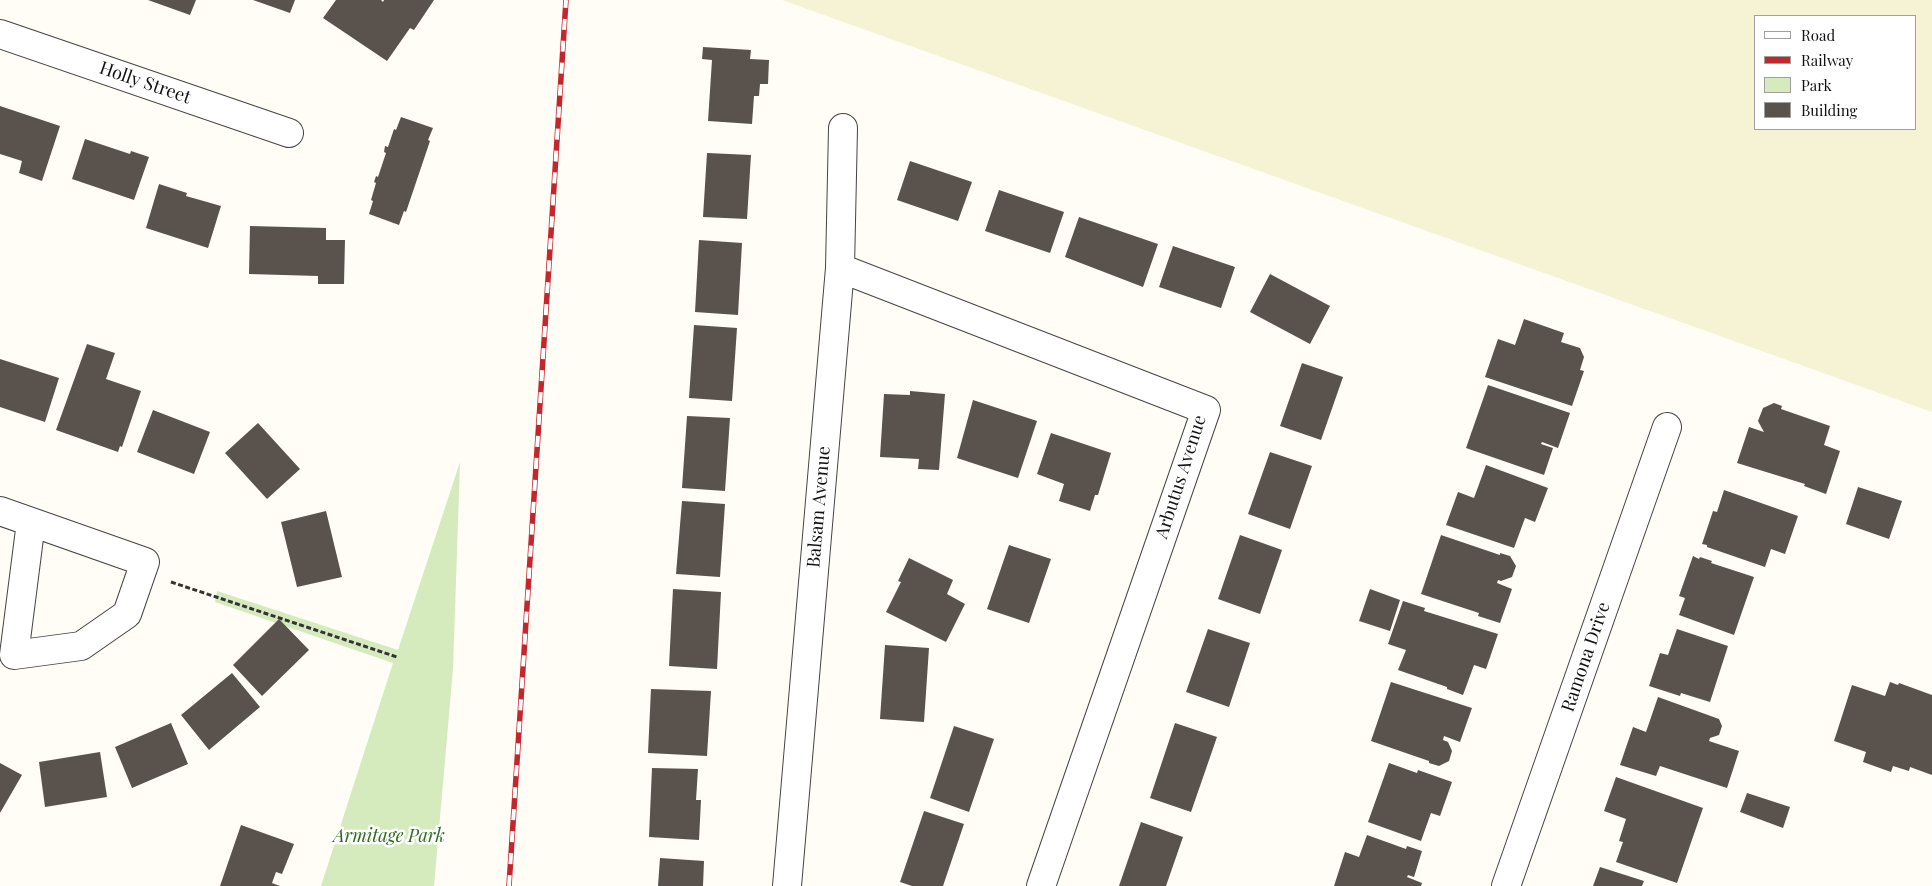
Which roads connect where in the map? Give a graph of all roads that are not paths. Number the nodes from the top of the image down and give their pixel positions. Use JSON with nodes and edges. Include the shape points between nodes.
{"nodes":[{"id":1,"x":0,"y":34,"type":"edge"},
{"id":2,"x":843,"y":128,"type":"dead end"},
{"id":3,"x":289,"y":133,"type":"dead end"},
{"id":4,"x":840,"y":268,"type":"junction"},
{"id":5,"x":1667,"y":427,"type":"dead end"},
{"id":6,"x":0,"y":511,"type":"edge"},
{"id":7,"x":31,"y":522,"type":"junction"},
{"id":8,"x":787,"y":886,"type":"edge"},
{"id":9,"x":1041,"y":886,"type":"edge"},
{"id":10,"x":1506,"y":886,"type":"edge"}],
"edges":[{"from":1,"to":3,"type":"street","name":"Holly Street"},
{"from":2,"to":4,"type":"street","name":"Balsam Avenue"},
{"from":4,"to":8,"type":"street","name":"Balsam Avenue"},
{"from":4,"to":9,"type":"street","name":"Arbutus Avenue","via":[[1206,410]]},
{"from":5,"to":10,"type":"street","name":"Ramona Drive"},
{"from":6,"to":7,"type":"street"},
{"from":7,"to":7,"type":"street","via":[[145,562],[127,614],[81,646],[14,655]]}]}
